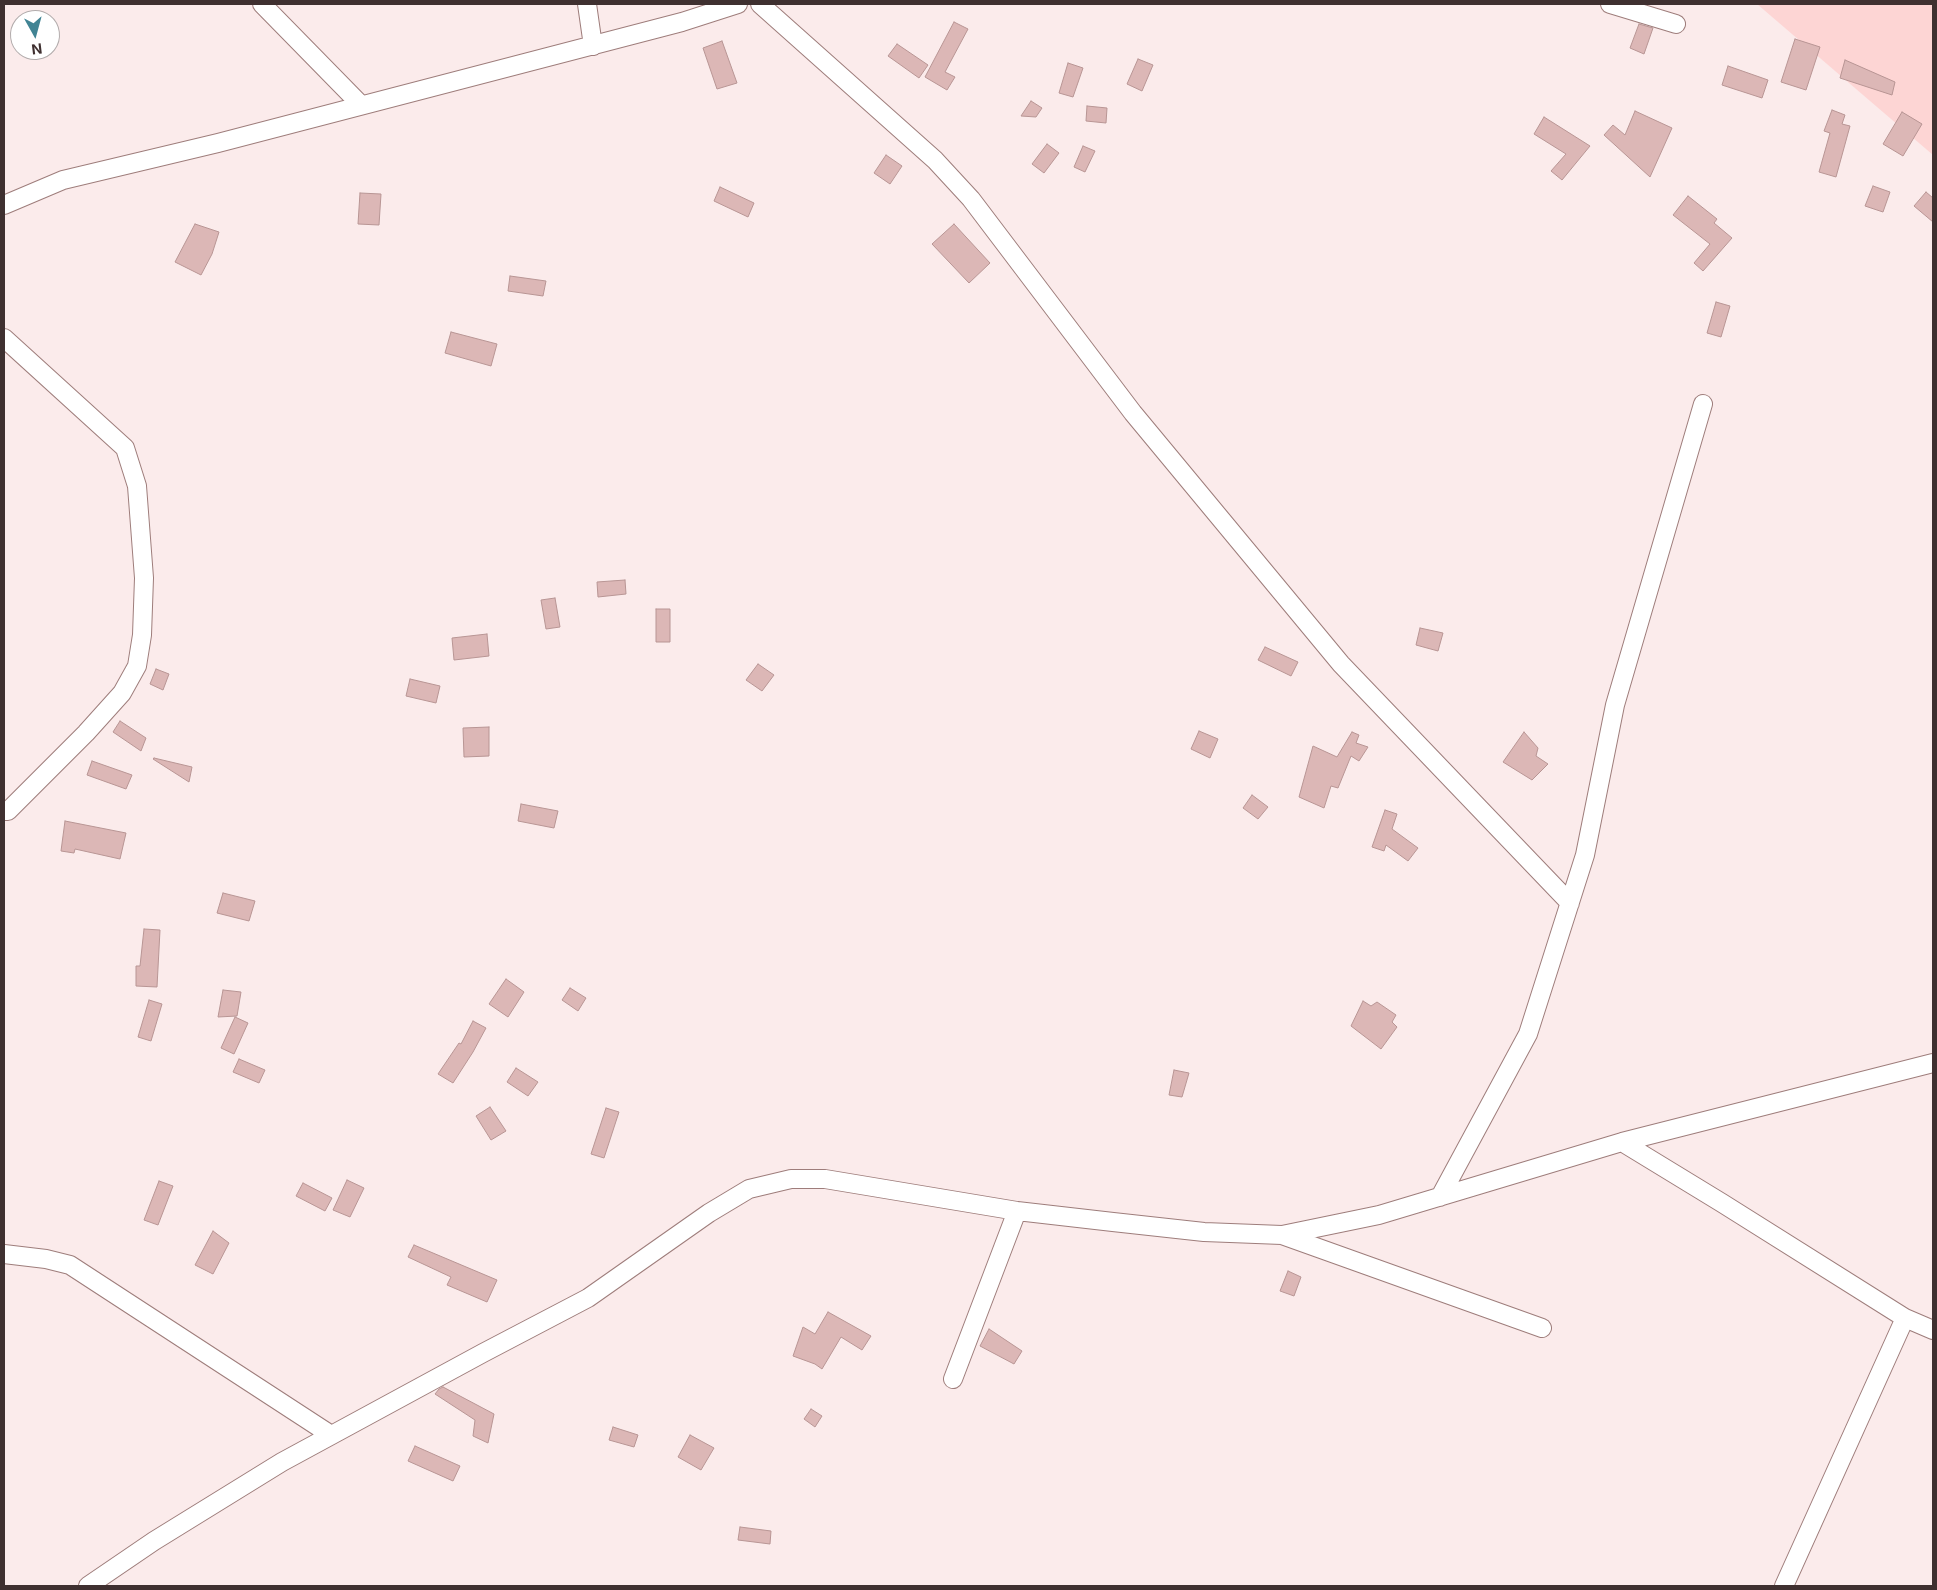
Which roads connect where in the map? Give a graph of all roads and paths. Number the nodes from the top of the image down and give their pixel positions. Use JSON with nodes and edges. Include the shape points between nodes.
{"nodes":[{"id":1,"x":262,"y":4,"type":"edge"},
{"id":2,"x":587,"y":4,"type":"edge"},
{"id":3,"x":738,"y":4,"type":"edge"},
{"id":4,"x":760,"y":4,"type":"edge"},
{"id":5,"x":1610,"y":4,"type":"edge"},
{"id":6,"x":1676,"y":24,"type":"dead end"},
{"id":7,"x":593,"y":46,"type":"junction"},
{"id":8,"x":361,"y":105,"type":"junction"},
{"id":9,"x":4,"y":205,"type":"edge"},
{"id":10,"x":4,"y":338,"type":"edge"},
{"id":11,"x":1703,"y":404,"type":"dead end"},
{"id":12,"x":4,"y":811,"type":"edge"},
{"id":13,"x":1570,"y":903,"type":"junction"},
{"id":14,"x":1933,"y":1063,"type":"edge"},
{"id":15,"x":1622,"y":1142,"type":"junction"},
{"id":16,"x":1440,"y":1197,"type":"junction"},
{"id":17,"x":1016,"y":1211,"type":"junction"},
{"id":18,"x":1282,"y":1235,"type":"junction"},
{"id":19,"x":4,"y":1254,"type":"edge"},
{"id":20,"x":1905,"y":1318,"type":"junction"},
{"id":21,"x":1542,"y":1328,"type":"dead end"},
{"id":22,"x":1931,"y":1329,"type":"edge"},
{"id":23,"x":953,"y":1379,"type":"dead end"},
{"id":24,"x":331,"y":1435,"type":"junction"},
{"id":25,"x":88,"y":1586,"type":"edge"},
{"id":26,"x":1784,"y":1586,"type":"edge"}],
"edges":[{"from":1,"to":8,"type":"street"},
{"from":2,"to":7,"type":"street"},
{"from":3,"to":7,"type":"street"},
{"from":4,"to":13,"type":"street","via":[[935,160],[971,198],[1133,413],[1342,664]]},
{"from":5,"to":6,"type":"street"},
{"from":7,"to":8,"type":"street"},
{"from":8,"to":9,"type":"street","via":[[63,180]]},
{"from":10,"to":12,"type":"street","via":[[125,448],[138,486],[144,578],[142,635],[137,666],[122,693],[8,811]]},
{"from":11,"to":13,"type":"street","via":[[1615,705],[1585,855]]},
{"from":13,"to":16,"type":"street","via":[[1528,1034]]},
{"from":14,"to":15,"type":"street"},
{"from":15,"to":16,"type":"street"},
{"from":15,"to":20,"type":"street"},
{"from":16,"to":18,"type":"street","via":[[1379,1215]]},
{"from":17,"to":18,"type":"street","via":[[1204,1232]]},
{"from":17,"to":23,"type":"street"},
{"from":17,"to":24,"type":"street","via":[[825,1180],[791,1179],[750,1189],[709,1213],[588,1298]]},
{"from":18,"to":21,"type":"street"},
{"from":19,"to":24,"type":"street","via":[[70,1265]]},
{"from":20,"to":22,"type":"street"},
{"from":20,"to":26,"type":"street"},
{"from":24,"to":25,"type":"street","via":[[154,1541]]}]}
